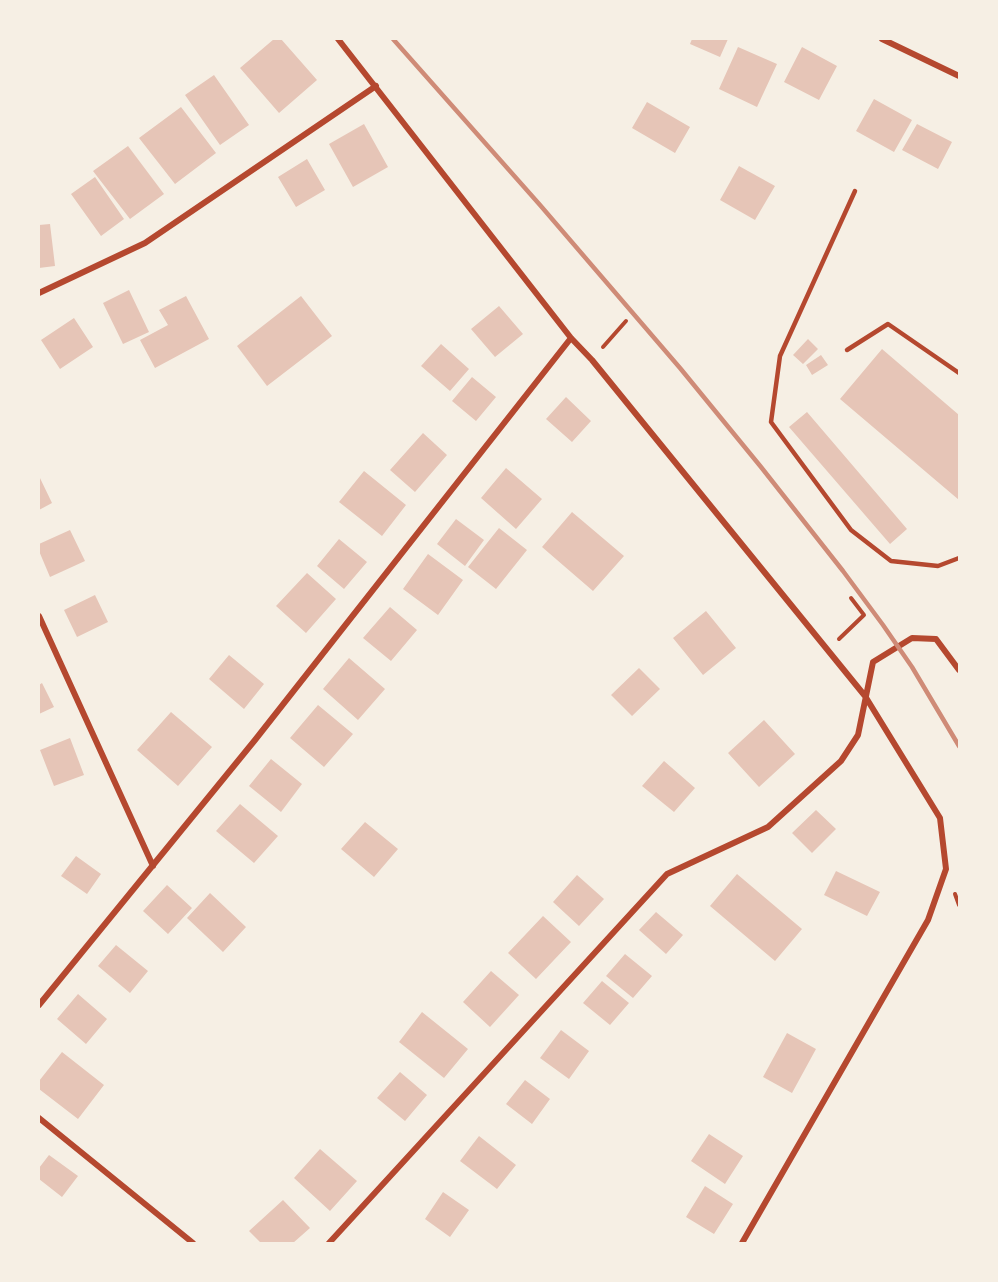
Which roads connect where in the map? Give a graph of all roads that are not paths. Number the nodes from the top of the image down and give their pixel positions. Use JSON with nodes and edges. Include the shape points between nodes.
{"nodes":[{"id":1,"x":339,"y":39,"type":"edge"},
{"id":2,"x":882,"y":39,"type":"edge"},
{"id":3,"x":959,"y":76,"type":"edge"},
{"id":4,"x":376,"y":86,"type":"junction"},
{"id":5,"x":855,"y":191,"type":"dead end"},
{"id":6,"x":39,"y":293,"type":"edge"},
{"id":7,"x":571,"y":338,"type":"junction"},
{"id":8,"x":847,"y":350,"type":"dead end"},
{"id":9,"x":959,"y":374,"type":"edge"},
{"id":10,"x":959,"y":558,"type":"edge"},
{"id":11,"x":39,"y":616,"type":"edge"},
{"id":12,"x":959,"y":670,"type":"edge"},
{"id":13,"x":865,"y":696,"type":"junction"},
{"id":14,"x":153,"y":866,"type":"junction"},
{"id":15,"x":39,"y":1005,"type":"edge"},
{"id":16,"x":39,"y":1118,"type":"edge"},
{"id":17,"x":194,"y":1243,"type":"edge"},
{"id":18,"x":328,"y":1243,"type":"edge"},
{"id":19,"x":742,"y":1243,"type":"edge"}],
"edges":[{"from":1,"to":4,"type":"street"},
{"from":2,"to":3,"type":"street"},
{"from":4,"to":6,"type":"street","via":[[145,243]]},
{"from":4,"to":7,"type":"street"},
{"from":5,"to":10,"type":"lane","via":[[780,356],[771,422],[851,530],[891,561],[938,566]]},
{"from":7,"to":13,"type":"street"},
{"from":7,"to":14,"type":"street"},
{"from":8,"to":9,"type":"lane","via":[[888,324]]},
{"from":11,"to":14,"type":"street"},
{"from":12,"to":13,"type":"street","via":[[936,639],[912,638],[873,662]]},
{"from":13,"to":18,"type":"street","via":[[858,735],[841,761],[768,827],[668,874]]},
{"from":13,"to":19,"type":"street","via":[[940,818],[946,869],[928,920]]},
{"from":14,"to":15,"type":"street"},
{"from":16,"to":17,"type":"street"}]}
